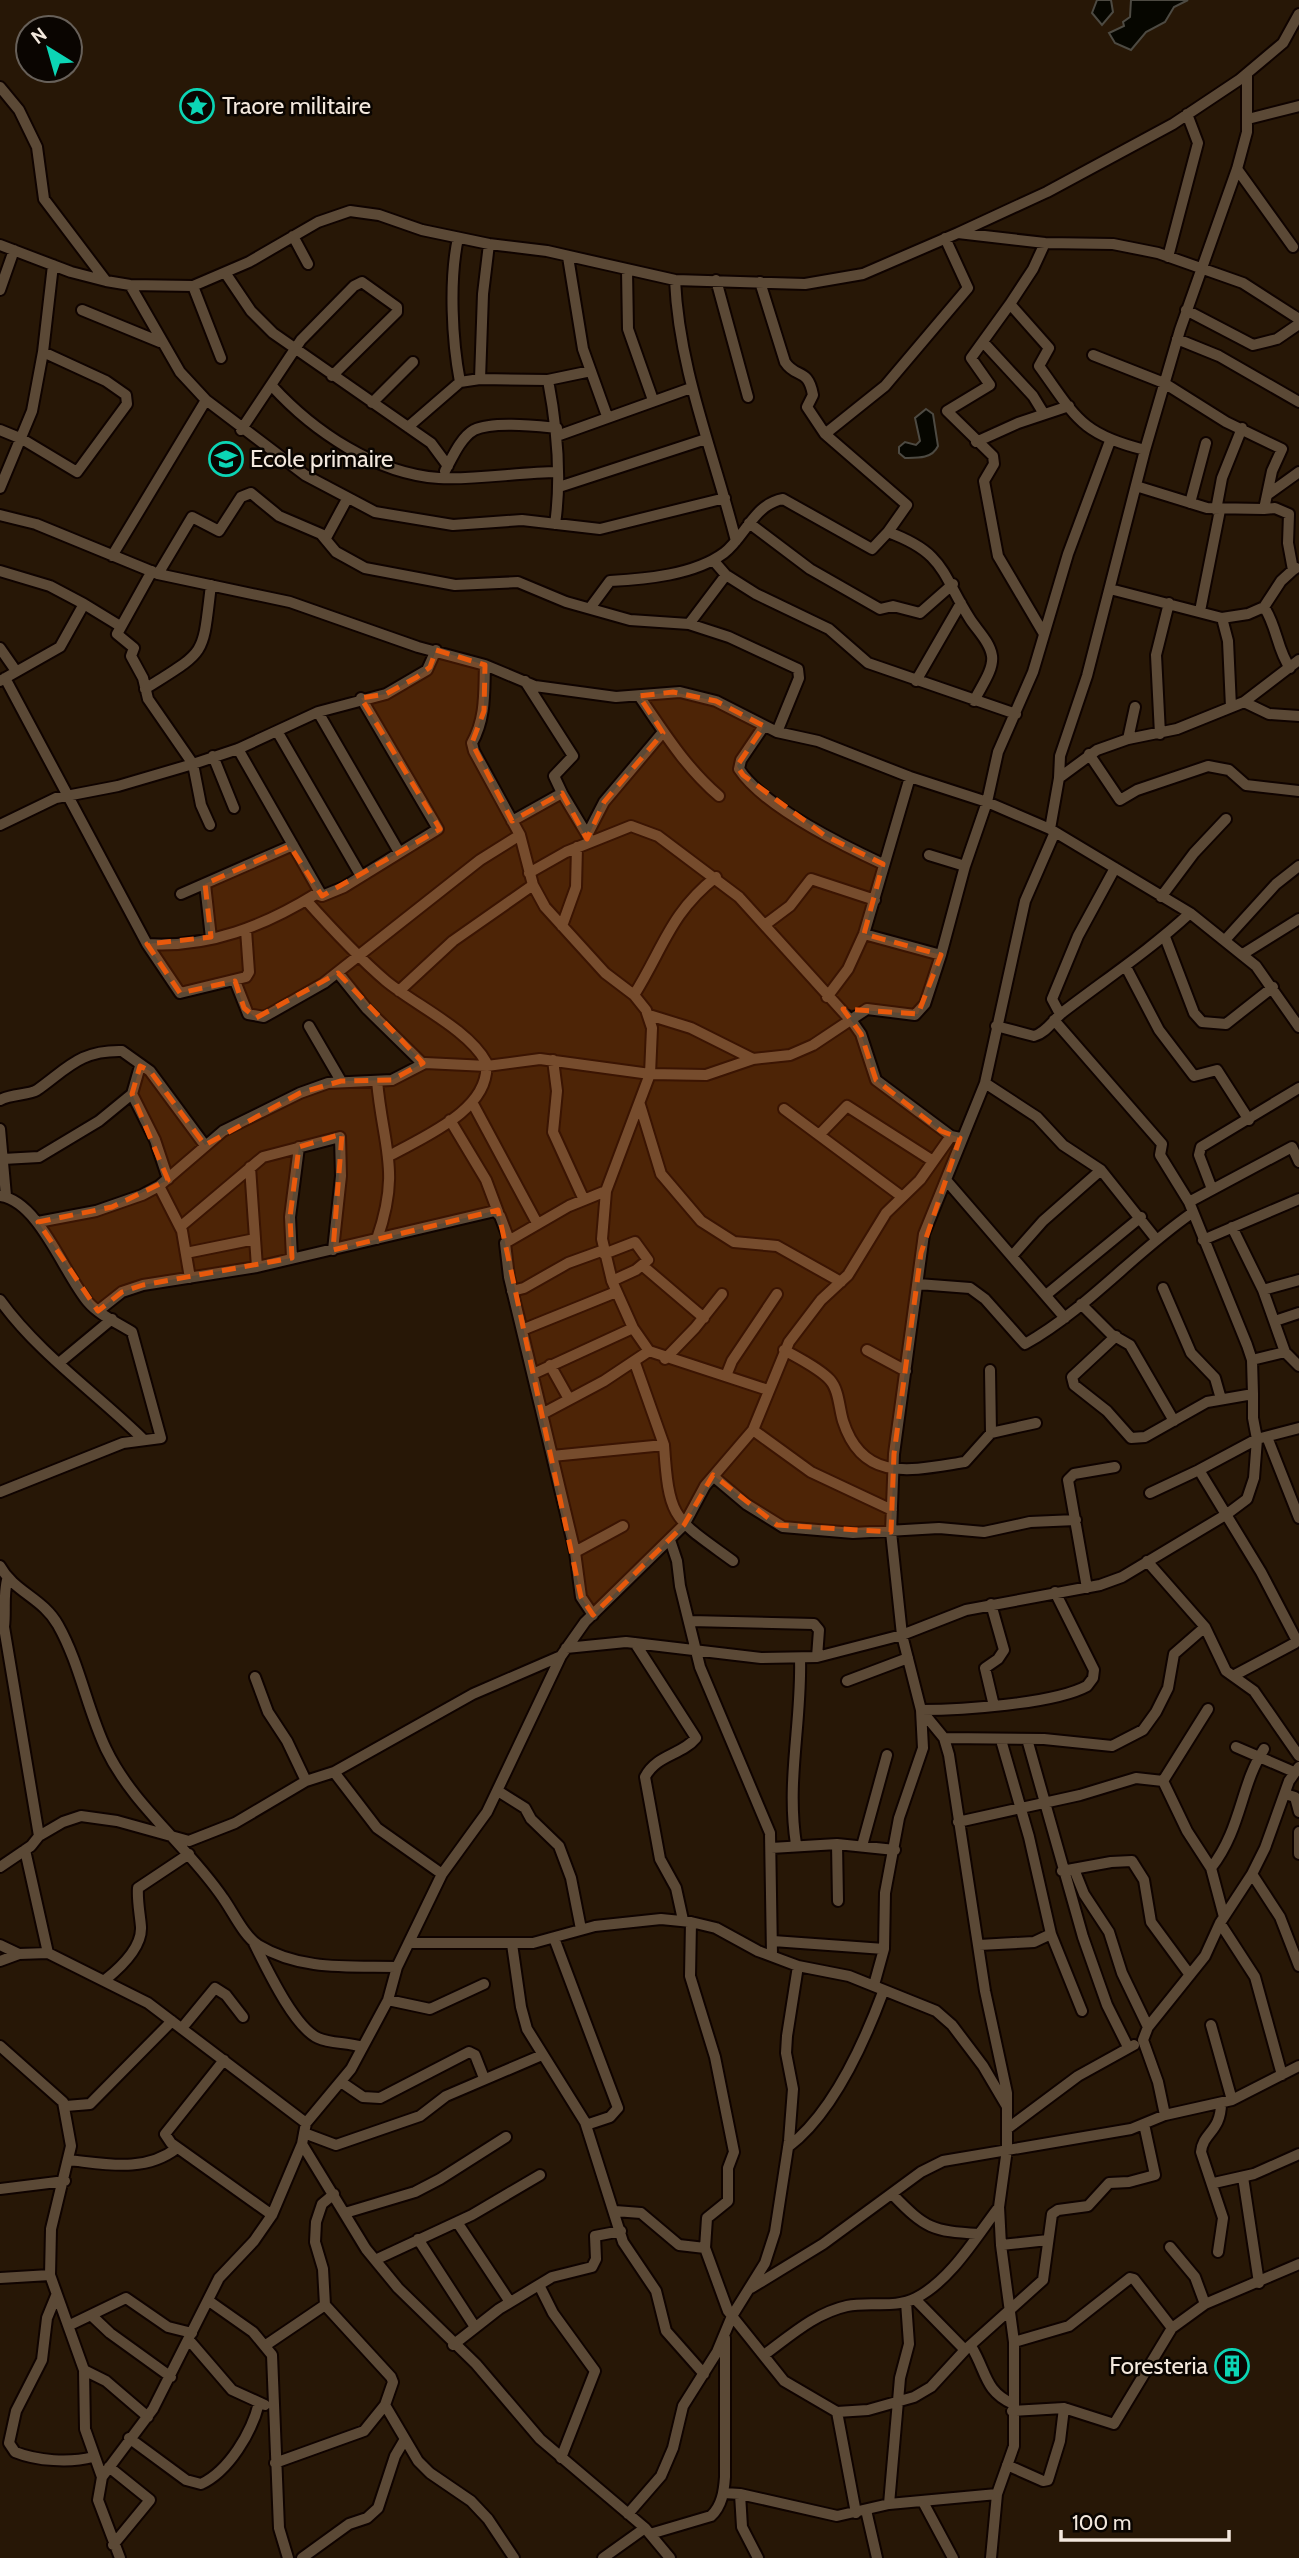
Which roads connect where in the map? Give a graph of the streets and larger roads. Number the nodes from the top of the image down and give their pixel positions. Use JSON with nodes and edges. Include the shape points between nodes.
{"nodes":[{"id":1,"x":1299,"y":14,"type":"edge"},
{"id":2,"x":1299,"y":35,"type":"edge"},
{"id":3,"x":1287,"y":38,"type":"junction"},
{"id":4,"x":1247,"y":74,"type":"junction"},
{"id":5,"x":0,"y":87,"type":"edge"},
{"id":6,"x":1299,"y":106,"type":"edge"},
{"id":7,"x":1187,"y":114,"type":"junction"},
{"id":8,"x":1248,"y":119,"type":"junction"},
{"id":9,"x":1237,"y":169,"type":"junction"},
{"id":10,"x":958,"y":233,"type":"junction"},
{"id":11,"x":293,"y":236,"type":"junction"},
{"id":12,"x":458,"y":238,"type":"junction"},
{"id":13,"x":945,"y":238,"type":"junction"},
{"id":14,"x":1045,"y":243,"type":"junction"},
{"id":15,"x":489,"y":244,"type":"junction"},
{"id":16,"x":0,"y":245,"type":"edge"},
{"id":17,"x":1293,"y":247,"type":"dead end"},
{"id":18,"x":14,"y":250,"type":"junction"},
{"id":19,"x":568,"y":257,"type":"junction"},
{"id":20,"x":1168,"y":257,"type":"junction"},
{"id":21,"x":308,"y":264,"type":"dead end"},
{"id":22,"x":53,"y":265,"type":"junction"},
{"id":23,"x":1201,"y":269,"type":"junction"},
{"id":24,"x":627,"y":270,"type":"junction"},
{"id":25,"x":226,"y":274,"type":"junction"},
{"id":26,"x":675,"y":279,"type":"junction"},
{"id":27,"x":716,"y":280,"type":"junction"},
{"id":28,"x":106,"y":281,"type":"junction"},
{"id":29,"x":760,"y":282,"type":"junction"},
{"id":30,"x":130,"y":285,"type":"junction"},
{"id":31,"x":192,"y":286,"type":"junction"},
{"id":32,"x":0,"y":290,"type":"edge"},
{"id":33,"x":1010,"y":304,"type":"junction"},
{"id":34,"x":82,"y":310,"type":"dead end"},
{"id":35,"x":1186,"y":310,"type":"junction"},
{"id":36,"x":1296,"y":323,"type":"edge"},
{"id":37,"x":1177,"y":339,"type":"junction"},
{"id":38,"x":160,"y":342,"type":"junction"},
{"id":39,"x":984,"y":343,"type":"junction"},
{"id":40,"x":295,"y":349,"type":"junction"},
{"id":41,"x":43,"y":352,"type":"junction"},
{"id":42,"x":1093,"y":355,"type":"dead end"},
{"id":43,"x":221,"y":358,"type":"dead end"},
{"id":44,"x":413,"y":362,"type":"dead end"},
{"id":45,"x":591,"y":371,"type":"junction"},
{"id":46,"x":332,"y":376,"type":"junction"},
{"id":47,"x":480,"y":379,"type":"junction"},
{"id":48,"x":548,"y":380,"type":"junction"},
{"id":49,"x":460,"y":382,"type":"junction"},
{"id":50,"x":1164,"y":383,"type":"junction"},
{"id":51,"x":272,"y":386,"type":"junction"},
{"id":52,"x":691,"y":388,"type":"junction"},
{"id":53,"x":748,"y":397,"type":"dead end"},
{"id":54,"x":206,"y":400,"type":"junction"},
{"id":55,"x":653,"y":400,"type":"junction"},
{"id":56,"x":1299,"y":402,"type":"edge"},
{"id":57,"x":372,"y":403,"type":"junction"},
{"id":58,"x":1069,"y":406,"type":"junction"},
{"id":59,"x":1044,"y":414,"type":"junction"},
{"id":60,"x":607,"y":416,"type":"junction"},
{"id":61,"x":408,"y":427,"type":"junction"},
{"id":62,"x":1242,"y":428,"type":"junction"},
{"id":63,"x":0,"y":430,"type":"edge"},
{"id":64,"x":241,"y":430,"type":"junction"},
{"id":65,"x":557,"y":432,"type":"junction"},
{"id":66,"x":825,"y":434,"type":"junction"},
{"id":67,"x":23,"y":439,"type":"junction"},
{"id":68,"x":706,"y":439,"type":"junction"},
{"id":69,"x":1110,"y":441,"type":"junction"},
{"id":70,"x":976,"y":442,"type":"junction"},
{"id":71,"x":1206,"y":443,"type":"dead end"},
{"id":72,"x":1144,"y":450,"type":"junction"},
{"id":73,"x":448,"y":466,"type":"junction"},
{"id":74,"x":558,"y":472,"type":"junction"},
{"id":75,"x":1299,"y":472,"type":"edge"},
{"id":76,"x":442,"y":478,"type":"junction"},
{"id":77,"x":1136,"y":486,"type":"junction"},
{"id":78,"x":559,"y":487,"type":"junction"},
{"id":79,"x":0,"y":488,"type":"edge"},
{"id":80,"x":1267,"y":495,"type":"junction"},
{"id":81,"x":725,"y":498,"type":"junction"},
{"id":82,"x":347,"y":499,"type":"junction"},
{"id":83,"x":1190,"y":503,"type":"junction"},
{"id":84,"x":1264,"y":509,"type":"junction"},
{"id":85,"x":1218,"y":510,"type":"junction"},
{"id":86,"x":0,"y":515,"type":"edge"},
{"id":87,"x":749,"y":523,"type":"junction"},
{"id":88,"x":555,"y":524,"type":"junction"},
{"id":89,"x":888,"y":532,"type":"junction"},
{"id":90,"x":326,"y":538,"type":"junction"},
{"id":91,"x":736,"y":541,"type":"junction"},
{"id":92,"x":112,"y":556,"type":"junction"},
{"id":93,"x":713,"y":560,"type":"junction"},
{"id":94,"x":1296,"y":568,"type":"edge"},
{"id":95,"x":0,"y":571,"type":"edge"},
{"id":96,"x":155,"y":573,"type":"junction"},
{"id":97,"x":726,"y":575,"type":"junction"},
{"id":98,"x":953,"y":584,"type":"junction"},
{"id":99,"x":211,"y":585,"type":"junction"},
{"id":100,"x":1110,"y":589,"type":"junction"},
{"id":101,"x":961,"y":603,"type":"junction"},
{"id":102,"x":1168,"y":603,"type":"junction"},
{"id":103,"x":84,"y":604,"type":"junction"},
{"id":104,"x":1264,"y":607,"type":"junction"},
{"id":105,"x":590,"y":608,"type":"junction"},
{"id":106,"x":1200,"y":611,"type":"junction"},
{"id":107,"x":1222,"y":618,"type":"junction"},
{"id":108,"x":689,"y":624,"type":"junction"},
{"id":109,"x":120,"y":626,"type":"junction"},
{"id":110,"x":1044,"y":634,"type":"junction"},
{"id":111,"x":0,"y":648,"type":"edge"},
{"id":112,"x":436,"y":650,"type":"junction"},
{"id":113,"x":1299,"y":660,"type":"edge"},
{"id":114,"x":485,"y":665,"type":"junction"},
{"id":115,"x":1290,"y":668,"type":"junction"},
{"id":116,"x":16,"y":671,"type":"junction"},
{"id":117,"x":3,"y":679,"type":"edge"},
{"id":118,"x":525,"y":681,"type":"junction"},
{"id":119,"x":916,"y":681,"type":"junction"},
{"id":120,"x":145,"y":689,"type":"junction"},
{"id":121,"x":639,"y":696,"type":"junction"},
{"id":122,"x":361,"y":698,"type":"junction"},
{"id":123,"x":974,"y":701,"type":"junction"},
{"id":124,"x":1244,"y":702,"type":"junction"},
{"id":125,"x":1135,"y":708,"type":"dead end"},
{"id":126,"x":1231,"y":708,"type":"junction"},
{"id":127,"x":318,"y":712,"type":"junction"},
{"id":128,"x":1016,"y":714,"type":"junction"},
{"id":129,"x":1299,"y":716,"type":"edge"},
{"id":130,"x":764,"y":726,"type":"junction"},
{"id":131,"x":277,"y":731,"type":"junction"},
{"id":132,"x":663,"y":732,"type":"junction"},
{"id":133,"x":777,"y":732,"type":"junction"},
{"id":134,"x":1160,"y":734,"type":"junction"},
{"id":135,"x":1128,"y":739,"type":"junction"},
{"id":136,"x":238,"y":749,"type":"junction"},
{"id":137,"x":1089,"y":754,"type":"junction"},
{"id":138,"x":213,"y":756,"type":"junction"},
{"id":139,"x":193,"y":764,"type":"junction"},
{"id":140,"x":910,"y":777,"type":"junction"},
{"id":141,"x":1059,"y":778,"type":"junction"},
{"id":142,"x":1299,"y":791,"type":"edge"},
{"id":143,"x":562,"y":793,"type":"junction"},
{"id":144,"x":66,"y":795,"type":"junction"},
{"id":145,"x":719,"y":796,"type":"dead end"},
{"id":146,"x":988,"y":802,"type":"junction"},
{"id":147,"x":234,"y":808,"type":"dead end"},
{"id":148,"x":1226,"y":818,"type":"dead end"},
{"id":149,"x":512,"y":821,"type":"junction"},
{"id":150,"x":0,"y":825,"type":"edge"},
{"id":151,"x":210,"y":825,"type":"dead end"},
{"id":152,"x":1052,"y":831,"type":"junction"},
{"id":153,"x":520,"y":835,"type":"junction"},
{"id":154,"x":590,"y":839,"type":"junction"},
{"id":155,"x":293,"y":845,"type":"junction"},
{"id":156,"x":577,"y":847,"type":"junction"},
{"id":157,"x":399,"y":852,"type":"junction"},
{"id":158,"x":929,"y":855,"type":"dead end"},
{"id":159,"x":883,"y":864,"type":"junction"},
{"id":160,"x":965,"y":866,"type":"junction"},
{"id":161,"x":1299,"y":866,"type":"edge"},
{"id":162,"x":1115,"y":869,"type":"junction"},
{"id":163,"x":529,"y":873,"type":"junction"},
{"id":164,"x":361,"y":876,"type":"junction"},
{"id":165,"x":716,"y":877,"type":"junction"},
{"id":166,"x":205,"y":884,"type":"junction"},
{"id":167,"x":533,"y":885,"type":"junction"},
{"id":168,"x":180,"y":894,"type":"dead end"},
{"id":169,"x":322,"y":896,"type":"junction"},
{"id":170,"x":1161,"y":897,"type":"junction"},
{"id":171,"x":306,"y":900,"type":"junction"},
{"id":172,"x":875,"y":900,"type":"junction"},
{"id":173,"x":1190,"y":913,"type":"junction"},
{"id":174,"x":1299,"y":919,"type":"edge"},
{"id":175,"x":766,"y":923,"type":"junction"},
{"id":176,"x":562,"y":926,"type":"junction"},
{"id":177,"x":246,"y":930,"type":"junction"},
{"id":178,"x":864,"y":934,"type":"junction"},
{"id":179,"x":1165,"y":937,"type":"junction"},
{"id":180,"x":211,"y":938,"type":"junction"},
{"id":181,"x":1225,"y":940,"type":"junction"},
{"id":182,"x":147,"y":944,"type":"junction"},
{"id":183,"x":1242,"y":954,"type":"junction"},
{"id":184,"x":361,"y":955,"type":"junction"},
{"id":185,"x":941,"y":955,"type":"junction"},
{"id":186,"x":1126,"y":967,"type":"junction"},
{"id":187,"x":338,"y":973,"type":"junction"},
{"id":188,"x":235,"y":981,"type":"junction"},
{"id":189,"x":1273,"y":987,"type":"junction"},
{"id":190,"x":400,"y":991,"type":"junction"},
{"id":191,"x":634,"y":995,"type":"junction"},
{"id":192,"x":827,"y":997,"type":"junction"},
{"id":193,"x":649,"y":1015,"type":"junction"},
{"id":194,"x":1057,"y":1017,"type":"junction"},
{"id":195,"x":849,"y":1019,"type":"junction"},
{"id":196,"x":309,"y":1026,"type":"dead end"},
{"id":197,"x":996,"y":1026,"type":"junction"},
{"id":198,"x":1299,"y":1027,"type":"edge"},
{"id":199,"x":752,"y":1059,"type":"junction"},
{"id":200,"x":553,"y":1060,"type":"junction"},
{"id":201,"x":423,"y":1064,"type":"junction"},
{"id":202,"x":140,"y":1066,"type":"junction"},
{"id":203,"x":487,"y":1066,"type":"junction"},
{"id":204,"x":650,"y":1074,"type":"junction"},
{"id":205,"x":341,"y":1081,"type":"junction"},
{"id":206,"x":377,"y":1081,"type":"junction"},
{"id":207,"x":985,"y":1083,"type":"junction"},
{"id":208,"x":1299,"y":1088,"type":"edge"},
{"id":209,"x":132,"y":1094,"type":"junction"},
{"id":210,"x":0,"y":1100,"type":"edge"},
{"id":211,"x":472,"y":1102,"type":"junction"},
{"id":212,"x":640,"y":1105,"type":"junction"},
{"id":213,"x":784,"y":1109,"type":"dead end"},
{"id":214,"x":450,"y":1120,"type":"junction"},
{"id":215,"x":1249,"y":1120,"type":"junction"},
{"id":216,"x":0,"y":1129,"type":"edge"},
{"id":217,"x":821,"y":1133,"type":"junction"},
{"id":218,"x":956,"y":1137,"type":"junction"},
{"id":219,"x":204,"y":1144,"type":"junction"},
{"id":220,"x":299,"y":1147,"type":"junction"},
{"id":221,"x":391,"y":1156,"type":"junction"},
{"id":222,"x":3,"y":1159,"type":"junction"},
{"id":223,"x":933,"y":1161,"type":"junction"},
{"id":224,"x":1299,"y":1162,"type":"edge"},
{"id":225,"x":250,"y":1167,"type":"junction"},
{"id":226,"x":1101,"y":1170,"type":"junction"},
{"id":227,"x":946,"y":1181,"type":"junction"},
{"id":228,"x":163,"y":1182,"type":"junction"},
{"id":229,"x":1212,"y":1189,"type":"junction"},
{"id":230,"x":606,"y":1191,"type":"junction"},
{"id":231,"x":3,"y":1196,"type":"edge"},
{"id":232,"x":901,"y":1196,"type":"junction"},
{"id":233,"x":1299,"y":1199,"type":"edge"},
{"id":234,"x":584,"y":1200,"type":"junction"},
{"id":235,"x":1191,"y":1208,"type":"junction"},
{"id":236,"x":498,"y":1212,"type":"junction"},
{"id":237,"x":1142,"y":1217,"type":"junction"},
{"id":238,"x":38,"y":1222,"type":"junction"},
{"id":239,"x":537,"y":1223,"type":"junction"},
{"id":240,"x":180,"y":1227,"type":"junction"},
{"id":241,"x":1232,"y":1227,"type":"junction"},
{"id":242,"x":377,"y":1238,"type":"junction"},
{"id":243,"x":255,"y":1239,"type":"junction"},
{"id":244,"x":1156,"y":1239,"type":"junction"},
{"id":245,"x":509,"y":1240,"type":"junction"},
{"id":246,"x":1202,"y":1240,"type":"junction"},
{"id":247,"x":333,"y":1250,"type":"junction"},
{"id":248,"x":604,"y":1252,"type":"junction"},
{"id":249,"x":186,"y":1253,"type":"junction"},
{"id":250,"x":1012,"y":1256,"type":"junction"},
{"id":251,"x":292,"y":1258,"type":"junction"},
{"id":252,"x":643,"y":1266,"type":"junction"},
{"id":253,"x":257,"y":1267,"type":"junction"},
{"id":254,"x":190,"y":1278,"type":"junction"},
{"id":255,"x":1299,"y":1280,"type":"edge"},
{"id":256,"x":841,"y":1282,"type":"junction"},
{"id":257,"x":918,"y":1284,"type":"junction"},
{"id":258,"x":614,"y":1287,"type":"junction"},
{"id":259,"x":1163,"y":1287,"type":"dead end"},
{"id":260,"x":1263,"y":1290,"type":"junction"},
{"id":261,"x":512,"y":1291,"type":"junction"},
{"id":262,"x":722,"y":1294,"type":"dead end"},
{"id":263,"x":777,"y":1294,"type":"dead end"},
{"id":264,"x":1046,"y":1296,"type":"junction"},
{"id":265,"x":0,"y":1300,"type":"edge"},
{"id":266,"x":1081,"y":1304,"type":"junction"},
{"id":267,"x":98,"y":1311,"type":"junction"},
{"id":268,"x":1299,"y":1313,"type":"edge"},
{"id":269,"x":704,"y":1318,"type":"junction"},
{"id":270,"x":1065,"y":1318,"type":"junction"},
{"id":271,"x":113,"y":1319,"type":"junction"},
{"id":272,"x":1275,"y":1321,"type":"junction"},
{"id":273,"x":633,"y":1328,"type":"junction"},
{"id":274,"x":522,"y":1330,"type":"junction"},
{"id":275,"x":1116,"y":1336,"type":"junction"},
{"id":276,"x":784,"y":1350,"type":"junction"},
{"id":277,"x":867,"y":1350,"type":"dead end"},
{"id":278,"x":649,"y":1351,"type":"junction"},
{"id":279,"x":1285,"y":1352,"type":"junction"},
{"id":280,"x":665,"y":1359,"type":"junction"},
{"id":281,"x":1252,"y":1360,"type":"junction"},
{"id":282,"x":59,"y":1363,"type":"junction"},
{"id":283,"x":635,"y":1363,"type":"junction"},
{"id":284,"x":550,"y":1365,"type":"junction"},
{"id":285,"x":1299,"y":1366,"type":"edge"},
{"id":286,"x":990,"y":1370,"type":"dead end"},
{"id":287,"x":906,"y":1371,"type":"junction"},
{"id":288,"x":533,"y":1374,"type":"junction"},
{"id":289,"x":726,"y":1376,"type":"junction"},
{"id":290,"x":768,"y":1390,"type":"junction"},
{"id":291,"x":1253,"y":1394,"type":"junction"},
{"id":292,"x":569,"y":1399,"type":"junction"},
{"id":293,"x":1221,"y":1399,"type":"junction"},
{"id":294,"x":542,"y":1413,"type":"junction"},
{"id":295,"x":1174,"y":1421,"type":"junction"},
{"id":296,"x":1036,"y":1423,"type":"dead end"},
{"id":297,"x":1299,"y":1428,"type":"edge"},
{"id":298,"x":753,"y":1430,"type":"junction"},
{"id":299,"x":991,"y":1433,"type":"junction"},
{"id":300,"x":1262,"y":1438,"type":"junction"},
{"id":301,"x":143,"y":1439,"type":"junction"},
{"id":302,"x":664,"y":1445,"type":"junction"},
{"id":303,"x":552,"y":1457,"type":"junction"},
{"id":304,"x":1115,"y":1467,"type":"dead end"},
{"id":305,"x":894,"y":1469,"type":"junction"},
{"id":306,"x":1199,"y":1470,"type":"junction"},
{"id":307,"x":714,"y":1477,"type":"junction"},
{"id":308,"x":0,"y":1492,"type":"edge"},
{"id":309,"x":1150,"y":1493,"type":"dead end"},
{"id":310,"x":892,"y":1510,"type":"junction"},
{"id":311,"x":1227,"y":1514,"type":"junction"},
{"id":312,"x":1299,"y":1518,"type":"edge"},
{"id":313,"x":1076,"y":1520,"type":"junction"},
{"id":314,"x":684,"y":1525,"type":"junction"},
{"id":315,"x":623,"y":1526,"type":"dead end"},
{"id":316,"x":891,"y":1532,"type":"junction"},
{"id":317,"x":670,"y":1540,"type":"junction"},
{"id":318,"x":575,"y":1552,"type":"junction"},
{"id":319,"x":733,"y":1561,"type":"dead end"},
{"id":320,"x":1147,"y":1561,"type":"junction"},
{"id":321,"x":0,"y":1566,"type":"edge"},
{"id":322,"x":7,"y":1580,"type":"junction"},
{"id":323,"x":1087,"y":1588,"type":"junction"},
{"id":324,"x":1055,"y":1592,"type":"junction"},
{"id":325,"x":991,"y":1604,"type":"junction"},
{"id":326,"x":593,"y":1615,"type":"junction"},
{"id":327,"x":3,"y":1618,"type":"edge"},
{"id":328,"x":690,"y":1621,"type":"junction"},
{"id":329,"x":1205,"y":1627,"type":"junction"},
{"id":330,"x":902,"y":1635,"type":"junction"},
{"id":331,"x":635,"y":1643,"type":"junction"},
{"id":332,"x":695,"y":1648,"type":"junction"},
{"id":333,"x":564,"y":1652,"type":"junction"},
{"id":334,"x":817,"y":1657,"type":"junction"},
{"id":335,"x":800,"y":1658,"type":"junction"},
{"id":336,"x":908,"y":1658,"type":"junction"},
{"id":337,"x":13,"y":1673,"type":"junction"},
{"id":338,"x":1233,"y":1676,"type":"junction"},
{"id":339,"x":255,"y":1677,"type":"dead end"},
{"id":340,"x":0,"y":1679,"type":"edge"},
{"id":341,"x":848,"y":1681,"type":"dead end"},
{"id":342,"x":994,"y":1706,"type":"junction"},
{"id":343,"x":1208,"y":1709,"type":"dead end"},
{"id":344,"x":921,"y":1710,"type":"junction"},
{"id":345,"x":944,"y":1738,"type":"junction"},
{"id":346,"x":1027,"y":1739,"type":"junction"},
{"id":347,"x":1001,"y":1740,"type":"junction"},
{"id":348,"x":1236,"y":1747,"type":"dead end"},
{"id":349,"x":1261,"y":1752,"type":"junction"},
{"id":350,"x":887,"y":1755,"type":"dead end"},
{"id":351,"x":1299,"y":1756,"type":"edge"},
{"id":352,"x":1296,"y":1770,"type":"edge"},
{"id":353,"x":334,"y":1772,"type":"junction"},
{"id":354,"x":306,"y":1781,"type":"junction"},
{"id":355,"x":1163,"y":1781,"type":"junction"},
{"id":356,"x":498,"y":1791,"type":"junction"},
{"id":357,"x":1293,"y":1796,"type":"edge"},
{"id":358,"x":1046,"y":1802,"type":"junction"},
{"id":359,"x":1021,"y":1809,"type":"junction"},
{"id":360,"x":1299,"y":1812,"type":"edge"},
{"id":361,"x":958,"y":1822,"type":"junction"},
{"id":362,"x":1299,"y":1832,"type":"edge"},
{"id":363,"x":39,"y":1836,"type":"junction"},
{"id":364,"x":171,"y":1837,"type":"junction"},
{"id":365,"x":796,"y":1844,"type":"junction"},
{"id":366,"x":837,"y":1844,"type":"junction"},
{"id":367,"x":862,"y":1846,"type":"junction"},
{"id":368,"x":772,"y":1848,"type":"junction"},
{"id":369,"x":25,"y":1850,"type":"junction"},
{"id":370,"x":895,"y":1850,"type":"junction"},
{"id":371,"x":189,"y":1854,"type":"junction"},
{"id":372,"x":1299,"y":1854,"type":"edge"},
{"id":373,"x":0,"y":1867,"type":"edge"},
{"id":374,"x":1211,"y":1868,"type":"junction"},
{"id":375,"x":1068,"y":1870,"type":"junction"},
{"id":376,"x":442,"y":1874,"type":"junction"},
{"id":377,"x":1252,"y":1874,"type":"junction"},
{"id":378,"x":838,"y":1901,"type":"dead end"},
{"id":379,"x":1222,"y":1920,"type":"junction"},
{"id":380,"x":687,"y":1921,"type":"junction"},
{"id":381,"x":581,"y":1929,"type":"junction"},
{"id":382,"x":1051,"y":1934,"type":"junction"},
{"id":383,"x":554,"y":1938,"type":"junction"},
{"id":384,"x":773,"y":1941,"type":"junction"},
{"id":385,"x":254,"y":1943,"type":"junction"},
{"id":386,"x":410,"y":1943,"type":"junction"},
{"id":387,"x":512,"y":1944,"type":"junction"},
{"id":388,"x":0,"y":1945,"type":"edge"},
{"id":389,"x":979,"y":1945,"type":"junction"},
{"id":390,"x":884,"y":1949,"type":"junction"},
{"id":391,"x":48,"y":1953,"type":"junction"},
{"id":392,"x":19,"y":1954,"type":"junction"},
{"id":393,"x":772,"y":1955,"type":"junction"},
{"id":394,"x":0,"y":1961,"type":"edge"},
{"id":395,"x":397,"y":1966,"type":"junction"},
{"id":396,"x":798,"y":1966,"type":"junction"},
{"id":397,"x":1299,"y":1966,"type":"edge"},
{"id":398,"x":1191,"y":1975,"type":"junction"},
{"id":399,"x":105,"y":1980,"type":"junction"},
{"id":400,"x":484,"y":1984,"type":"dead end"},
{"id":401,"x":879,"y":1989,"type":"junction"},
{"id":402,"x":388,"y":2000,"type":"junction"},
{"id":403,"x":1082,"y":2011,"type":"dead end"},
{"id":404,"x":243,"y":2017,"type":"dead end"},
{"id":405,"x":172,"y":2021,"type":"junction"},
{"id":406,"x":1211,"y":2025,"type":"dead end"},
{"id":407,"x":1148,"y":2027,"type":"junction"},
{"id":408,"x":182,"y":2028,"type":"junction"},
{"id":409,"x":1143,"y":2040,"type":"junction"},
{"id":410,"x":362,"y":2047,"type":"junction"},
{"id":411,"x":1128,"y":2047,"type":"junction"},
{"id":412,"x":1,"y":2048,"type":"edge"},
{"id":413,"x":542,"y":2055,"type":"junction"},
{"id":414,"x":223,"y":2060,"type":"junction"},
{"id":415,"x":1299,"y":2066,"type":"edge"},
{"id":416,"x":1282,"y":2076,"type":"junction"},
{"id":417,"x":484,"y":2078,"type":"junction"},
{"id":418,"x":341,"y":2082,"type":"junction"},
{"id":419,"x":1226,"y":2101,"type":"junction"},
{"id":420,"x":1006,"y":2105,"type":"junction"},
{"id":421,"x":66,"y":2106,"type":"junction"},
{"id":422,"x":1165,"y":2115,"type":"junction"},
{"id":423,"x":1144,"y":2124,"type":"junction"},
{"id":424,"x":586,"y":2125,"type":"junction"},
{"id":425,"x":1007,"y":2129,"type":"junction"},
{"id":426,"x":304,"y":2133,"type":"junction"},
{"id":427,"x":506,"y":2137,"type":"dead end"},
{"id":428,"x":788,"y":2147,"type":"junction"},
{"id":429,"x":177,"y":2148,"type":"junction"},
{"id":430,"x":1007,"y":2149,"type":"junction"},
{"id":431,"x":1299,"y":2154,"type":"edge"},
{"id":432,"x":69,"y":2160,"type":"junction"},
{"id":433,"x":540,"y":2175,"type":"dead end"},
{"id":434,"x":1243,"y":2177,"type":"junction"},
{"id":435,"x":65,"y":2181,"type":"junction"},
{"id":436,"x":1213,"y":2183,"type":"junction"},
{"id":437,"x":0,"y":2189,"type":"edge"},
{"id":438,"x":334,"y":2194,"type":"junction"},
{"id":439,"x":893,"y":2195,"type":"junction"},
{"id":440,"x":999,"y":2207,"type":"junction"},
{"id":441,"x":615,"y":2211,"type":"junction"},
{"id":442,"x":345,"y":2213,"type":"junction"},
{"id":443,"x":272,"y":2216,"type":"junction"},
{"id":444,"x":457,"y":2222,"type":"junction"},
{"id":445,"x":621,"y":2231,"type":"junction"},
{"id":446,"x":979,"y":2234,"type":"junction"},
{"id":447,"x":418,"y":2239,"type":"junction"},
{"id":448,"x":1048,"y":2240,"type":"junction"},
{"id":449,"x":1001,"y":2245,"type":"junction"},
{"id":450,"x":1170,"y":2247,"type":"dead end"},
{"id":451,"x":705,"y":2248,"type":"junction"},
{"id":452,"x":1218,"y":2252,"type":"dead end"},
{"id":453,"x":375,"y":2260,"type":"junction"},
{"id":454,"x":1299,"y":2264,"type":"edge"},
{"id":455,"x":50,"y":2275,"type":"junction"},
{"id":456,"x":0,"y":2278,"type":"edge"},
{"id":457,"x":1258,"y":2283,"type":"junction"},
{"id":458,"x":540,"y":2284,"type":"junction"},
{"id":459,"x":751,"y":2288,"type":"junction"},
{"id":460,"x":56,"y":2296,"type":"junction"},
{"id":461,"x":911,"y":2300,"type":"junction"},
{"id":462,"x":209,"y":2301,"type":"junction"},
{"id":463,"x":510,"y":2302,"type":"junction"},
{"id":464,"x":1205,"y":2304,"type":"junction"},
{"id":465,"x":325,"y":2305,"type":"junction"},
{"id":466,"x":1011,"y":2307,"type":"junction"},
{"id":467,"x":91,"y":2315,"type":"junction"},
{"id":468,"x":732,"y":2316,"type":"junction"},
{"id":469,"x":70,"y":2325,"type":"junction"},
{"id":470,"x":475,"y":2327,"type":"junction"},
{"id":471,"x":1171,"y":2328,"type":"junction"},
{"id":472,"x":725,"y":2335,"type":"junction"},
{"id":473,"x":191,"y":2337,"type":"junction"},
{"id":474,"x":1014,"y":2342,"type":"junction"},
{"id":475,"x":266,"y":2345,"type":"junction"},
{"id":476,"x":453,"y":2345,"type":"junction"},
{"id":477,"x":968,"y":2348,"type":"junction"},
{"id":478,"x":764,"y":2355,"type":"junction"},
{"id":479,"x":84,"y":2370,"type":"junction"},
{"id":480,"x":704,"y":2374,"type":"junction"},
{"id":481,"x":171,"y":2377,"type":"junction"},
{"id":482,"x":900,"y":2402,"type":"junction"},
{"id":483,"x":260,"y":2403,"type":"junction"},
{"id":484,"x":385,"y":2405,"type":"junction"},
{"id":485,"x":274,"y":2407,"type":"junction"},
{"id":486,"x":1013,"y":2408,"type":"junction"},
{"id":487,"x":1065,"y":2409,"type":"junction"},
{"id":488,"x":837,"y":2412,"type":"junction"},
{"id":489,"x":148,"y":2417,"type":"junction"},
{"id":490,"x":129,"y":2438,"type":"junction"},
{"id":491,"x":405,"y":2439,"type":"junction"},
{"id":492,"x":93,"y":2457,"type":"junction"},
{"id":493,"x":561,"y":2458,"type":"junction"},
{"id":494,"x":275,"y":2463,"type":"junction"},
{"id":495,"x":1007,"y":2465,"type":"junction"},
{"id":496,"x":108,"y":2467,"type":"junction"},
{"id":497,"x":102,"y":2477,"type":"junction"},
{"id":498,"x":724,"y":2493,"type":"junction"},
{"id":499,"x":740,"y":2494,"type":"junction"},
{"id":500,"x":997,"y":2494,"type":"junction"},
{"id":501,"x":923,"y":2502,"type":"junction"},
{"id":502,"x":890,"y":2504,"type":"junction"},
{"id":503,"x":861,"y":2511,"type":"junction"},
{"id":504,"x":628,"y":2514,"type":"junction"},
{"id":505,"x":648,"y":2531,"type":"junction"},
{"id":506,"x":113,"y":2545,"type":"junction"},
{"id":507,"x":120,"y":2558,"type":"edge"},
{"id":508,"x":288,"y":2558,"type":"edge"},
{"id":509,"x":302,"y":2558,"type":"edge"},
{"id":510,"x":514,"y":2558,"type":"edge"},
{"id":511,"x":603,"y":2558,"type":"edge"},
{"id":512,"x":670,"y":2558,"type":"edge"},
{"id":513,"x":758,"y":2558,"type":"edge"},
{"id":514,"x":877,"y":2558,"type":"edge"},
{"id":515,"x":953,"y":2558,"type":"edge"},
{"id":516,"x":991,"y":2558,"type":"edge"}],
"edges":[{"from":1,"to":3,"type":"street"},
{"from":2,"to":3,"type":"street"},
{"from":3,"to":4,"type":"street"},
{"from":4,"to":7,"type":"street"},
{"from":4,"to":8,"type":"street"},
{"from":5,"to":28,"type":"street","via":[[19,110],[37,147],[44,199]]},
{"from":6,"to":8,"type":"street"},
{"from":7,"to":10,"type":"street","via":[[1047,192]]},
{"from":7,"to":20,"type":"street","via":[[1198,141]]},
{"from":8,"to":9,"type":"street"},
{"from":9,"to":17,"type":"street"},
{"from":9,"to":23,"type":"street"},
{"from":10,"to":13,"type":"street"},
{"from":10,"to":14,"type":"street"},
{"from":11,"to":12,"type":"street","via":[[350,211]]},
{"from":11,"to":21,"type":"street"},
{"from":11,"to":25,"type":"street"},
{"from":12,"to":15,"type":"street"},
{"from":12,"to":49,"type":"street","via":[[454,338]]},
{"from":13,"to":29,"type":"street","via":[[863,274],[822,283]]},
{"from":13,"to":66,"type":"street","via":[[968,288],[885,386]]},
{"from":14,"to":20,"type":"street","via":[[1113,244]]},
{"from":14,"to":33,"type":"street"},
{"from":15,"to":19,"type":"street"},
{"from":15,"to":47,"type":"street"},
{"from":16,"to":18,"type":"street"},
{"from":18,"to":22,"type":"street"},
{"from":18,"to":32,"type":"street"},
{"from":19,"to":24,"type":"street"},
{"from":19,"to":45,"type":"street"},
{"from":20,"to":23,"type":"street"},
{"from":22,"to":28,"type":"street"},
{"from":22,"to":41,"type":"street"},
{"from":23,"to":35,"type":"street"},
{"from":23,"to":36,"type":"street","via":[[1254,289]]},
{"from":24,"to":26,"type":"street"},
{"from":24,"to":55,"type":"street","via":[[628,329]]},
{"from":25,"to":31,"type":"street"},
{"from":25,"to":40,"type":"street","via":[[258,320]]},
{"from":26,"to":27,"type":"street"},
{"from":26,"to":52,"type":"street","via":[[678,326]]},
{"from":27,"to":29,"type":"street"},
{"from":27,"to":53,"type":"street"},
{"from":28,"to":30,"type":"street"},
{"from":29,"to":66,"type":"street","via":[[783,359],[790,370],[809,379],[813,395],[807,407]]},
{"from":30,"to":31,"type":"street"},
{"from":30,"to":38,"type":"street"},
{"from":31,"to":43,"type":"street"},
{"from":33,"to":39,"type":"street"},
{"from":33,"to":58,"type":"street","via":[[1049,348],[1039,366]]},
{"from":34,"to":38,"type":"street"},
{"from":35,"to":36,"type":"street","via":[[1253,345],[1277,339]]},
{"from":35,"to":37,"type":"street"},
{"from":37,"to":50,"type":"street"},
{"from":37,"to":56,"type":"street","via":[[1219,356]]},
{"from":38,"to":54,"type":"street"},
{"from":39,"to":59,"type":"street"},
{"from":39,"to":70,"type":"street","via":[[970,359],[990,385],[947,410]]},
{"from":40,"to":46,"type":"street"},
{"from":40,"to":46,"type":"street","via":[[357,284],[366,284],[397,307],[395,315]]},
{"from":40,"to":51,"type":"street"},
{"from":41,"to":67,"type":"street"},
{"from":41,"to":67,"type":"street","via":[[106,381],[128,401],[77,472]]},
{"from":42,"to":50,"type":"street"},
{"from":44,"to":57,"type":"street"},
{"from":45,"to":48,"type":"street"},
{"from":45,"to":60,"type":"street"},
{"from":46,"to":57,"type":"street"},
{"from":47,"to":48,"type":"street"},
{"from":47,"to":49,"type":"street"},
{"from":48,"to":65,"type":"street"},
{"from":49,"to":61,"type":"street"},
{"from":50,"to":62,"type":"street"},
{"from":50,"to":72,"type":"street"},
{"from":51,"to":64,"type":"street"},
{"from":51,"to":76,"type":"street","via":[[301,415],[373,461]]},
{"from":52,"to":55,"type":"street"},
{"from":52,"to":68,"type":"street"},
{"from":54,"to":64,"type":"street"},
{"from":54,"to":92,"type":"street"},
{"from":55,"to":60,"type":"street"},
{"from":57,"to":61,"type":"street"},
{"from":58,"to":59,"type":"street"},
{"from":58,"to":69,"type":"street","via":[[1085,427]]},
{"from":59,"to":70,"type":"street"},
{"from":60,"to":65,"type":"street"},
{"from":61,"to":73,"type":"street","via":[[431,443]]},
{"from":62,"to":80,"type":"street","via":[[1282,449]]},
{"from":62,"to":85,"type":"street","via":[[1222,478]]},
{"from":63,"to":67,"type":"street"},
{"from":64,"to":82,"type":"street"},
{"from":65,"to":73,"type":"street","via":[[522,425],[476,429]]},
{"from":65,"to":74,"type":"street"},
{"from":66,"to":89,"type":"street","via":[[907,505]]},
{"from":67,"to":79,"type":"street"},
{"from":68,"to":78,"type":"street"},
{"from":68,"to":81,"type":"street"},
{"from":69,"to":72,"type":"street"},
{"from":69,"to":110,"type":"street"},
{"from":70,"to":110,"type":"street","via":[[994,458],[984,481],[998,556]]},
{"from":71,"to":83,"type":"street"},
{"from":72,"to":77,"type":"street"},
{"from":73,"to":76,"type":"street"},
{"from":74,"to":76,"type":"street"},
{"from":74,"to":78,"type":"street"},
{"from":75,"to":80,"type":"street"},
{"from":77,"to":83,"type":"street"},
{"from":77,"to":100,"type":"street"},
{"from":78,"to":88,"type":"street"},
{"from":80,"to":84,"type":"street"},
{"from":81,"to":88,"type":"street","via":[[600,529]]},
{"from":81,"to":91,"type":"street"},
{"from":82,"to":88,"type":"street","via":[[375,512],[438,523],[522,520]]},
{"from":82,"to":90,"type":"street"},
{"from":83,"to":85,"type":"street"},
{"from":84,"to":85,"type":"street"},
{"from":84,"to":94,"type":"street","via":[[1289,514],[1288,543]]},
{"from":85,"to":106,"type":"street"},
{"from":86,"to":92,"type":"street","via":[[24,520]]},
{"from":87,"to":89,"type":"street","via":[[768,505],[783,499],[872,549]]},
{"from":87,"to":91,"type":"street"},
{"from":87,"to":98,"type":"street","via":[[810,569],[879,609],[893,606],[920,614]]},
{"from":89,"to":98,"type":"street","via":[[926,551]]},
{"from":90,"to":96,"type":"street","via":[[279,516],[247,492],[219,531],[191,518]]},
{"from":90,"to":105,"type":"street","via":[[336,552],[376,571],[455,585],[518,582]]},
{"from":91,"to":93,"type":"street"},
{"from":92,"to":96,"type":"street"},
{"from":93,"to":97,"type":"street"},
{"from":93,"to":105,"type":"street","via":[[667,574],[610,581]]},
{"from":94,"to":104,"type":"street"},
{"from":95,"to":103,"type":"street","via":[[50,586]]},
{"from":96,"to":99,"type":"street"},
{"from":96,"to":109,"type":"street"},
{"from":97,"to":108,"type":"street"},
{"from":97,"to":119,"type":"street","via":[[773,604],[830,629],[862,660]]},
{"from":98,"to":101,"type":"street"},
{"from":99,"to":112,"type":"street","via":[[290,602]]},
{"from":99,"to":120,"type":"street","via":[[206,633],[199,651]]},
{"from":100,"to":102,"type":"street"},
{"from":100,"to":141,"type":"street","via":[[1060,756]]},
{"from":101,"to":119,"type":"street"},
{"from":101,"to":123,"type":"street","via":[[991,654],[989,671]]},
{"from":102,"to":106,"type":"street"},
{"from":102,"to":134,"type":"street","via":[[1156,655]]},
{"from":103,"to":109,"type":"street"},
{"from":103,"to":116,"type":"street","via":[[60,647]]},
{"from":104,"to":107,"type":"street"},
{"from":104,"to":115,"type":"street"},
{"from":105,"to":108,"type":"street","via":[[637,621]]},
{"from":106,"to":107,"type":"street"},
{"from":107,"to":126,"type":"street","via":[[1228,641]]},
{"from":108,"to":133,"type":"street","via":[[800,670]]},
{"from":109,"to":120,"type":"street","via":[[117,635],[134,648],[131,656]]},
{"from":110,"to":128,"type":"street"},
{"from":111,"to":116,"type":"street"},
{"from":112,"to":114,"type":"street"},
{"from":112,"to":122,"type":"street","via":[[430,667],[417,677],[386,694]]},
{"from":113,"to":115,"type":"street"},
{"from":114,"to":118,"type":"street"},
{"from":114,"to":149,"type":"street","via":[[484,711],[472,743]]},
{"from":115,"to":124,"type":"street"},
{"from":116,"to":117,"type":"street"},
{"from":117,"to":144,"type":"street"},
{"from":118,"to":121,"type":"street","via":[[597,695]]},
{"from":118,"to":143,"type":"street","via":[[573,756],[554,776]]},
{"from":119,"to":123,"type":"street"},
{"from":120,"to":139,"type":"street"},
{"from":121,"to":130,"type":"street","via":[[673,692],[698,696]]},
{"from":121,"to":132,"type":"street"},
{"from":122,"to":127,"type":"street"},
{"from":122,"to":157,"type":"street","via":[[438,827]]},
{"from":123,"to":128,"type":"street"},
{"from":124,"to":126,"type":"street"},
{"from":124,"to":129,"type":"street","via":[[1269,714]]},
{"from":125,"to":135,"type":"street"},
{"from":126,"to":134,"type":"street"},
{"from":127,"to":131,"type":"street"},
{"from":127,"to":157,"type":"street"},
{"from":128,"to":146,"type":"street","via":[[998,752]]},
{"from":130,"to":133,"type":"street"},
{"from":130,"to":159,"type":"street","via":[[741,760],[743,775],[824,835]]},
{"from":131,"to":136,"type":"street"},
{"from":131,"to":164,"type":"street"},
{"from":132,"to":145,"type":"street","via":[[691,770]]},
{"from":132,"to":154,"type":"street","via":[[604,802]]},
{"from":133,"to":140,"type":"street","via":[[818,741]]},
{"from":134,"to":135,"type":"street"},
{"from":135,"to":137,"type":"street"},
{"from":136,"to":138,"type":"street"},
{"from":136,"to":155,"type":"street"},
{"from":137,"to":141,"type":"street"},
{"from":137,"to":142,"type":"street","via":[[1120,800],[1208,766],[1229,770],[1246,785]]},
{"from":138,"to":139,"type":"street"},
{"from":138,"to":147,"type":"street"},
{"from":139,"to":144,"type":"street","via":[[118,786]]},
{"from":139,"to":151,"type":"street"},
{"from":140,"to":146,"type":"street"},
{"from":140,"to":159,"type":"street"},
{"from":141,"to":152,"type":"street"},
{"from":143,"to":149,"type":"street"},
{"from":143,"to":154,"type":"street"},
{"from":144,"to":150,"type":"street"},
{"from":144,"to":182,"type":"street"},
{"from":146,"to":152,"type":"street"},
{"from":146,"to":160,"type":"street"},
{"from":148,"to":170,"type":"street"},
{"from":149,"to":153,"type":"street"},
{"from":152,"to":162,"type":"street"},
{"from":152,"to":197,"type":"street","via":[[1025,901]]},
{"from":153,"to":163,"type":"street"},
{"from":153,"to":184,"type":"street","via":[[471,866]]},
{"from":154,"to":156,"type":"street"},
{"from":154,"to":165,"type":"street","via":[[631,826],[642,828]]},
{"from":155,"to":166,"type":"street"},
{"from":155,"to":169,"type":"street"},
{"from":156,"to":163,"type":"street"},
{"from":156,"to":176,"type":"street","via":[[575,897]]},
{"from":157,"to":164,"type":"street"},
{"from":158,"to":160,"type":"street"},
{"from":159,"to":172,"type":"street"},
{"from":160,"to":185,"type":"street"},
{"from":161,"to":181,"type":"street","via":[[1276,884]]},
{"from":162,"to":170,"type":"street"},
{"from":162,"to":194,"type":"street","via":[[1078,936],[1052,999]]},
{"from":163,"to":167,"type":"street"},
{"from":164,"to":169,"type":"street"},
{"from":165,"to":175,"type":"street"},
{"from":165,"to":191,"type":"street","via":[[679,912]]},
{"from":166,"to":168,"type":"street"},
{"from":166,"to":180,"type":"street"},
{"from":167,"to":176,"type":"street"},
{"from":167,"to":190,"type":"street","via":[[453,942]]},
{"from":169,"to":171,"type":"street"},
{"from":170,"to":173,"type":"street"},
{"from":171,"to":177,"type":"street","via":[[278,918]]},
{"from":171,"to":184,"type":"street"},
{"from":172,"to":175,"type":"street","via":[[811,879],[790,906]]},
{"from":172,"to":178,"type":"street"},
{"from":173,"to":179,"type":"street"},
{"from":173,"to":181,"type":"street"},
{"from":174,"to":183,"type":"street"},
{"from":175,"to":192,"type":"street"},
{"from":176,"to":191,"type":"street","via":[[605,974]]},
{"from":177,"to":180,"type":"street"},
{"from":177,"to":188,"type":"street","via":[[248,972]]},
{"from":178,"to":185,"type":"street"},
{"from":178,"to":192,"type":"street","via":[[848,969]]},
{"from":179,"to":186,"type":"street"},
{"from":179,"to":189,"type":"street","via":[[1194,1013],[1202,1022],[1226,1024]]},
{"from":180,"to":182,"type":"street","via":[[174,945]]},
{"from":181,"to":183,"type":"street"},
{"from":182,"to":188,"type":"street","via":[[180,993]]},
{"from":183,"to":189,"type":"street"},
{"from":184,"to":187,"type":"street"},
{"from":184,"to":190,"type":"street"},
{"from":185,"to":195,"type":"street","via":[[919,1013],[867,1009]]},
{"from":186,"to":194,"type":"street"},
{"from":186,"to":215,"type":"street","via":[[1159,1030],[1189,1073],[1194,1076],[1217,1070]]},
{"from":187,"to":188,"type":"street","via":[[256,1018],[246,1011]]},
{"from":187,"to":201,"type":"street","via":[[358,1000]]},
{"from":189,"to":198,"type":"street"},
{"from":190,"to":203,"type":"street","via":[[460,1035]]},
{"from":191,"to":193,"type":"street"},
{"from":192,"to":195,"type":"street"},
{"from":193,"to":199,"type":"street","via":[[691,1028]]},
{"from":193,"to":204,"type":"street"},
{"from":194,"to":197,"type":"street","via":[[1037,1036]]},
{"from":194,"to":235,"type":"street","via":[[1160,1141],[1160,1156]]},
{"from":195,"to":199,"type":"street","via":[[805,1049]]},
{"from":195,"to":218,"type":"street","via":[[861,1034],[876,1080]]},
{"from":196,"to":205,"type":"street"},
{"from":197,"to":207,"type":"street"},
{"from":199,"to":204,"type":"street","via":[[706,1075]]},
{"from":200,"to":203,"type":"street"},
{"from":200,"to":204,"type":"street"},
{"from":200,"to":234,"type":"street","via":[[557,1091],[552,1132]]},
{"from":201,"to":203,"type":"street"},
{"from":201,"to":206,"type":"street","via":[[394,1079]]},
{"from":202,"to":209,"type":"street"},
{"from":202,"to":210,"type":"street","via":[[122,1051],[88,1054],[35,1091]]},
{"from":202,"to":219,"type":"street","via":[[150,1071]]},
{"from":203,"to":211,"type":"street"},
{"from":204,"to":212,"type":"street"},
{"from":205,"to":206,"type":"street"},
{"from":205,"to":219,"type":"street","via":[[289,1098]]},
{"from":206,"to":221,"type":"street"},
{"from":207,"to":218,"type":"street"},
{"from":207,"to":226,"type":"street","via":[[1037,1117],[1063,1144]]},
{"from":208,"to":215,"type":"street"},
{"from":209,"to":222,"type":"street","via":[[99,1121],[41,1156]]},
{"from":209,"to":228,"type":"street","via":[[155,1140]]},
{"from":211,"to":214,"type":"street"},
{"from":211,"to":239,"type":"street"},
{"from":212,"to":230,"type":"street"},
{"from":212,"to":256,"type":"street","via":[[661,1174],[701,1220],[734,1242],[777,1246]]},
{"from":213,"to":217,"type":"street"},
{"from":214,"to":221,"type":"street"},
{"from":214,"to":236,"type":"street","via":[[486,1180]]},
{"from":215,"to":229,"type":"street","via":[[1199,1149]]},
{"from":216,"to":222,"type":"street"},
{"from":217,"to":223,"type":"street","via":[[847,1106]]},
{"from":217,"to":232,"type":"street"},
{"from":218,"to":223,"type":"street"},
{"from":218,"to":227,"type":"street"},
{"from":219,"to":228,"type":"street"},
{"from":220,"to":225,"type":"street","via":[[268,1155]]},
{"from":220,"to":247,"type":"street","via":[[341,1138]]},
{"from":220,"to":251,"type":"street","via":[[290,1217]]},
{"from":221,"to":242,"type":"street","via":[[390,1196]]},
{"from":222,"to":231,"type":"street"},
{"from":223,"to":232,"type":"street"},
{"from":224,"to":229,"type":"street","via":[[1292,1147]]},
{"from":225,"to":240,"type":"street"},
{"from":225,"to":243,"type":"street"},
{"from":226,"to":237,"type":"street"},
{"from":226,"to":250,"type":"street","via":[[1043,1221]]},
{"from":227,"to":250,"type":"street"},
{"from":227,"to":257,"type":"street","via":[[924,1234]]},
{"from":228,"to":238,"type":"street","via":[[112,1207]]},
{"from":228,"to":240,"type":"street"},
{"from":229,"to":235,"type":"street"},
{"from":230,"to":234,"type":"street"},
{"from":230,"to":248,"type":"street"},
{"from":231,"to":238,"type":"street"},
{"from":232,"to":256,"type":"street"},
{"from":233,"to":241,"type":"street"},
{"from":234,"to":239,"type":"street"},
{"from":235,"to":244,"type":"street"},
{"from":235,"to":246,"type":"street"},
{"from":236,"to":242,"type":"street"},
{"from":236,"to":245,"type":"street"},
{"from":237,"to":244,"type":"street"},
{"from":237,"to":264,"type":"street"},
{"from":238,"to":267,"type":"street","via":[[79,1290]]},
{"from":239,"to":245,"type":"street"},
{"from":240,"to":249,"type":"street"},
{"from":241,"to":246,"type":"street"},
{"from":241,"to":260,"type":"street"},
{"from":242,"to":247,"type":"street"},
{"from":243,"to":249,"type":"street"},
{"from":243,"to":253,"type":"street"},
{"from":244,"to":266,"type":"street"},
{"from":245,"to":261,"type":"street","via":[[505,1243]]},
{"from":246,"to":281,"type":"street"},
{"from":247,"to":251,"type":"street"},
{"from":248,"to":252,"type":"street","via":[[636,1242],[648,1260]]},
{"from":248,"to":258,"type":"street"},
{"from":248,"to":261,"type":"street","via":[[568,1263]]},
{"from":249,"to":254,"type":"street"},
{"from":250,"to":264,"type":"street"},
{"from":251,"to":253,"type":"street"},
{"from":252,"to":258,"type":"street"},
{"from":252,"to":269,"type":"street"},
{"from":253,"to":254,"type":"street"},
{"from":254,"to":267,"type":"street","via":[[126,1290]]},
{"from":255,"to":260,"type":"street"},
{"from":256,"to":276,"type":"street","via":[[821,1300]]},
{"from":257,"to":270,"type":"street","via":[[970,1288],[1025,1344]]},
{"from":257,"to":287,"type":"street"},
{"from":258,"to":273,"type":"street"},
{"from":258,"to":274,"type":"street"},
{"from":259,"to":293,"type":"street","via":[[1191,1353],[1215,1378]]},
{"from":260,"to":272,"type":"street"},
{"from":261,"to":274,"type":"street"},
{"from":262,"to":269,"type":"street"},
{"from":263,"to":289,"type":"street"},
{"from":264,"to":270,"type":"street"},
{"from":265,"to":282,"type":"street","via":[[40,1348]]},
{"from":266,"to":270,"type":"street"},
{"from":266,"to":275,"type":"street"},
{"from":267,"to":271,"type":"street"},
{"from":268,"to":272,"type":"street"},
{"from":269,"to":280,"type":"street"},
{"from":271,"to":282,"type":"street"},
{"from":271,"to":301,"type":"street","via":[[132,1332],[155,1411],[161,1438]]},
{"from":272,"to":279,"type":"street"},
{"from":273,"to":278,"type":"street"},
{"from":273,"to":284,"type":"street"},
{"from":274,"to":288,"type":"street"},
{"from":275,"to":295,"type":"street","via":[[1130,1345]]},
{"from":275,"to":295,"type":"street","via":[[1076,1371],[1074,1385],[1131,1438],[1144,1437]]},
{"from":276,"to":290,"type":"street"},
{"from":276,"to":305,"type":"street","via":[[830,1380],[857,1452],[872,1464]]},
{"from":277,"to":287,"type":"street"},
{"from":278,"to":280,"type":"street"},
{"from":278,"to":283,"type":"street"},
{"from":279,"to":281,"type":"street"},
{"from":279,"to":285,"type":"street"},
{"from":280,"to":289,"type":"street"},
{"from":281,"to":291,"type":"street"},
{"from":282,"to":301,"type":"street"},
{"from":283,"to":292,"type":"street"},
{"from":283,"to":302,"type":"street"},
{"from":284,"to":288,"type":"street"},
{"from":284,"to":292,"type":"street"},
{"from":286,"to":299,"type":"street"},
{"from":287,"to":305,"type":"street"},
{"from":288,"to":294,"type":"street"},
{"from":289,"to":290,"type":"street"},
{"from":290,"to":298,"type":"street"},
{"from":291,"to":293,"type":"street"},
{"from":291,"to":300,"type":"street","via":[[1253,1418]]},
{"from":292,"to":294,"type":"street"},
{"from":293,"to":295,"type":"street"},
{"from":294,"to":303,"type":"street"},
{"from":296,"to":299,"type":"street"},
{"from":297,"to":300,"type":"street"},
{"from":298,"to":307,"type":"street"},
{"from":298,"to":310,"type":"street","via":[[811,1472]]},
{"from":299,"to":305,"type":"street","via":[[965,1462]]},
{"from":300,"to":306,"type":"street"},
{"from":300,"to":311,"type":"street","via":[[1252,1492]]},
{"from":300,"to":312,"type":"street"},
{"from":301,"to":308,"type":"street"},
{"from":302,"to":303,"type":"street"},
{"from":302,"to":314,"type":"street","via":[[667,1490]]},
{"from":303,"to":318,"type":"street"},
{"from":304,"to":313,"type":"street","via":[[1070,1476]]},
{"from":305,"to":310,"type":"street"},
{"from":306,"to":309,"type":"street"},
{"from":306,"to":311,"type":"street"},
{"from":307,"to":314,"type":"street"},
{"from":307,"to":316,"type":"street","via":[[777,1525]]},
{"from":310,"to":316,"type":"street"},
{"from":311,"to":320,"type":"street"},
{"from":311,"to":338,"type":"street","via":[[1296,1639]]},
{"from":313,"to":316,"type":"street","via":[[1030,1522],[984,1532],[939,1528]]},
{"from":313,"to":323,"type":"street"},
{"from":314,"to":317,"type":"street"},
{"from":314,"to":319,"type":"street"},
{"from":315,"to":318,"type":"street"},
{"from":316,"to":330,"type":"street"},
{"from":317,"to":326,"type":"street"},
{"from":317,"to":328,"type":"street"},
{"from":318,"to":326,"type":"street","via":[[581,1597]]},
{"from":320,"to":323,"type":"street","via":[[1122,1577]]},
{"from":320,"to":329,"type":"street"},
{"from":321,"to":322,"type":"street"},
{"from":322,"to":327,"type":"street"},
{"from":322,"to":364,"type":"street","via":[[50,1611],[108,1752],[131,1791]]},
{"from":323,"to":324,"type":"street"},
{"from":324,"to":325,"type":"street"},
{"from":324,"to":342,"type":"street","via":[[1094,1670],[1093,1678],[1080,1689]]},
{"from":325,"to":330,"type":"street"},
{"from":325,"to":342,"type":"street","via":[[1004,1650],[985,1668]]},
{"from":326,"to":333,"type":"street"},
{"from":327,"to":337,"type":"street"},
{"from":328,"to":332,"type":"street"},
{"from":328,"to":334,"type":"street","via":[[814,1624],[819,1630]]},
{"from":329,"to":338,"type":"street","via":[[1218,1659]]},
{"from":329,"to":346,"type":"street","via":[[1174,1654],[1168,1688],[1143,1730],[1132,1738],[1112,1746]]},
{"from":330,"to":334,"type":"street"},
{"from":330,"to":336,"type":"street"},
{"from":331,"to":332,"type":"street"},
{"from":331,"to":333,"type":"street"},
{"from":331,"to":380,"type":"street","via":[[696,1738],[655,1763],[645,1777],[660,1859]]},
{"from":332,"to":335,"type":"street","via":[[739,1656]]},
{"from":332,"to":368,"type":"street","via":[[770,1833]]},
{"from":333,"to":353,"type":"street","via":[[473,1694]]},
{"from":333,"to":356,"type":"street"},
{"from":334,"to":335,"type":"street"},
{"from":335,"to":365,"type":"street","via":[[800,1715],[792,1783]]},
{"from":336,"to":341,"type":"street"},
{"from":336,"to":344,"type":"street"},
{"from":337,"to":340,"type":"street"},
{"from":337,"to":363,"type":"street"},
{"from":338,"to":351,"type":"street","via":[[1254,1691]]},
{"from":339,"to":354,"type":"street","via":[[268,1712]]},
{"from":342,"to":344,"type":"street"},
{"from":343,"to":355,"type":"street"},
{"from":344,"to":345,"type":"street"},
{"from":344,"to":370,"type":"street","via":[[923,1748],[903,1802]]},
{"from":345,"to":347,"type":"street"},
{"from":345,"to":361,"type":"street"},
{"from":346,"to":347,"type":"street"},
{"from":346,"to":358,"type":"street"},
{"from":347,"to":359,"type":"street"},
{"from":348,"to":349,"type":"street"},
{"from":349,"to":352,"type":"street"},
{"from":349,"to":374,"type":"street","via":[[1239,1819]]},
{"from":350,"to":367,"type":"street"},
{"from":352,"to":357,"type":"street"},
{"from":353,"to":354,"type":"street"},
{"from":353,"to":376,"type":"street","via":[[377,1828]]},
{"from":354,"to":364,"type":"street","via":[[235,1822],[186,1842]]},
{"from":355,"to":358,"type":"street","via":[[1136,1778]]},
{"from":355,"to":374,"type":"street"},
{"from":356,"to":376,"type":"street","via":[[477,1829]]},
{"from":356,"to":381,"type":"street","via":[[525,1808],[559,1846]]},
{"from":357,"to":360,"type":"street"},
{"from":357,"to":377,"type":"street"},
{"from":358,"to":359,"type":"street"},
{"from":358,"to":375,"type":"street"},
{"from":359,"to":361,"type":"street"},
{"from":359,"to":382,"type":"street"},
{"from":361,"to":389,"type":"street"},
{"from":362,"to":372,"type":"street"},
{"from":363,"to":364,"type":"street","via":[[81,1816]]},
{"from":363,"to":369,"type":"street"},
{"from":364,"to":371,"type":"street"},
{"from":365,"to":366,"type":"street"},
{"from":365,"to":368,"type":"street"},
{"from":366,"to":367,"type":"street"},
{"from":366,"to":378,"type":"street"},
{"from":367,"to":370,"type":"street"},
{"from":368,"to":384,"type":"street"},
{"from":369,"to":373,"type":"street"},
{"from":369,"to":391,"type":"street"},
{"from":370,"to":390,"type":"street","via":[[885,1893]]},
{"from":371,"to":385,"type":"street"},
{"from":371,"to":399,"type":"street","via":[[138,1888],[139,1940],[119,1969]]},
{"from":374,"to":379,"type":"street"},
{"from":375,"to":398,"type":"street","via":[[1125,1860],[1138,1866],[1151,1922]]},
{"from":375,"to":407,"type":"street","via":[[1109,1932],[1122,1973]]},
{"from":375,"to":411,"type":"street","via":[[1107,2006]]},
{"from":376,"to":386,"type":"street"},
{"from":377,"to":379,"type":"street"},
{"from":377,"to":397,"type":"street","via":[[1280,1917]]},
{"from":379,"to":398,"type":"street"},
{"from":379,"to":416,"type":"street","via":[[1255,1976]]},
{"from":380,"to":381,"type":"street","via":[[661,1919]]},
{"from":380,"to":393,"type":"street","via":[[724,1931]]},
{"from":380,"to":451,"type":"street","via":[[690,1976],[715,2057],[734,2152],[728,2168],[728,2201],[707,2218]]},
{"from":381,"to":383,"type":"street"},
{"from":382,"to":389,"type":"street","via":[[1034,1942]]},
{"from":382,"to":403,"type":"street"},
{"from":383,"to":387,"type":"street"},
{"from":383,"to":424,"type":"street","via":[[618,2108],[610,2117]]},
{"from":384,"to":390,"type":"street"},
{"from":384,"to":393,"type":"street"},
{"from":385,"to":395,"type":"street","via":[[306,1964]]},
{"from":385,"to":410,"type":"street","via":[[306,2029],[322,2039]]},
{"from":386,"to":387,"type":"street"},
{"from":386,"to":395,"type":"street"},
{"from":387,"to":413,"type":"street","via":[[524,2018]]},
{"from":388,"to":392,"type":"street"},
{"from":389,"to":420,"type":"street"},
{"from":390,"to":401,"type":"street"},
{"from":391,"to":392,"type":"street"},
{"from":391,"to":399,"type":"street"},
{"from":392,"to":394,"type":"street"},
{"from":393,"to":396,"type":"street"},
{"from":395,"to":402,"type":"street"},
{"from":396,"to":401,"type":"street","via":[[849,1976]]},
{"from":396,"to":428,"type":"street","via":[[787,2045],[793,2089]]},
{"from":398,"to":407,"type":"street"},
{"from":399,"to":405,"type":"street"},
{"from":400,"to":402,"type":"street","via":[[430,2009]]},
{"from":401,"to":420,"type":"street","via":[[936,2011],[953,2025]]},
{"from":401,"to":428,"type":"street","via":[[870,2028],[847,2072],[805,2132]]},
{"from":402,"to":410,"type":"street"},
{"from":404,"to":408,"type":"street","via":[[215,1988]]},
{"from":405,"to":408,"type":"street"},
{"from":405,"to":421,"type":"street","via":[[90,2104]]},
{"from":406,"to":419,"type":"street"},
{"from":407,"to":409,"type":"street"},
{"from":408,"to":414,"type":"street"},
{"from":409,"to":411,"type":"street"},
{"from":409,"to":422,"type":"street"},
{"from":410,"to":418,"type":"street"},
{"from":411,"to":425,"type":"street","via":[[1078,2076]]},
{"from":412,"to":421,"type":"street"},
{"from":413,"to":417,"type":"street"},
{"from":413,"to":424,"type":"street"},
{"from":414,"to":426,"type":"street"},
{"from":414,"to":429,"type":"street","via":[[166,2130],[167,2139]]},
{"from":415,"to":416,"type":"street"},
{"from":416,"to":419,"type":"street"},
{"from":417,"to":418,"type":"street","via":[[475,2055],[469,2052],[380,2098],[363,2096]]},
{"from":417,"to":426,"type":"street","via":[[437,2101],[420,2116],[336,2145]]},
{"from":418,"to":426,"type":"street"},
{"from":419,"to":422,"type":"street"},
{"from":419,"to":436,"type":"street","via":[[1219,2123],[1202,2145]]},
{"from":420,"to":425,"type":"street"},
{"from":421,"to":432,"type":"street"},
{"from":422,"to":423,"type":"street"},
{"from":423,"to":430,"type":"street","via":[[1105,2136]]},
{"from":423,"to":448,"type":"street","via":[[1155,2175],[1109,2183],[1088,2206],[1052,2214]]},
{"from":424,"to":441,"type":"street"},
{"from":425,"to":430,"type":"street"},
{"from":426,"to":438,"type":"street"},
{"from":426,"to":443,"type":"street"},
{"from":427,"to":442,"type":"street","via":[[415,2192]]},
{"from":428,"to":459,"type":"street","via":[[775,2232]]},
{"from":429,"to":432,"type":"street","via":[[141,2165]]},
{"from":429,"to":443,"type":"street"},
{"from":430,"to":439,"type":"street","via":[[943,2161]]},
{"from":430,"to":440,"type":"street"},
{"from":431,"to":434,"type":"street"},
{"from":432,"to":435,"type":"street"},
{"from":433,"to":444,"type":"street"},
{"from":434,"to":436,"type":"street"},
{"from":434,"to":457,"type":"street"},
{"from":435,"to":437,"type":"street"},
{"from":435,"to":455,"type":"street","via":[[51,2229]]},
{"from":436,"to":452,"type":"street","via":[[1223,2218]]},
{"from":438,"to":442,"type":"street"},
{"from":438,"to":465,"type":"street","via":[[322,2204],[316,2222]]},
{"from":439,"to":446,"type":"street","via":[[937,2231]]},
{"from":439,"to":459,"type":"street"},
{"from":440,"to":446,"type":"street"},
{"from":440,"to":449,"type":"street"},
{"from":441,"to":445,"type":"street"},
{"from":441,"to":451,"type":"street","via":[[641,2213],[679,2245]]},
{"from":442,"to":453,"type":"street"},
{"from":443,"to":462,"type":"street","via":[[224,2271]]},
{"from":444,"to":447,"type":"street"},
{"from":444,"to":463,"type":"street"},
{"from":445,"to":458,"type":"street","via":[[595,2236],[592,2267],[560,2273]]},
{"from":445,"to":480,"type":"street","via":[[626,2249],[656,2291],[666,2331]]},
{"from":446,"to":461,"type":"street","via":[[951,2269]]},
{"from":447,"to":453,"type":"street"},
{"from":447,"to":470,"type":"street"},
{"from":448,"to":449,"type":"street"},
{"from":448,"to":466,"type":"street","via":[[1044,2280]]},
{"from":449,"to":466,"type":"street"},
{"from":450,"to":464,"type":"street","via":[[1195,2277]]},
{"from":451,"to":468,"type":"street"},
{"from":453,"to":476,"type":"street"},
{"from":454,"to":457,"type":"street"},
{"from":455,"to":456,"type":"street"},
{"from":455,"to":460,"type":"street"},
{"from":457,"to":464,"type":"street"},
{"from":458,"to":463,"type":"street"},
{"from":458,"to":493,"type":"street","via":[[553,2313],[595,2371]]},
{"from":459,"to":468,"type":"street"},
{"from":460,"to":469,"type":"street"},
{"from":460,"to":492,"type":"street","via":[[47,2318],[42,2360],[16,2411],[9,2443],[15,2452],[36,2458]]},
{"from":461,"to":477,"type":"street"},
{"from":461,"to":478,"type":"street","via":[[864,2303],[824,2313]]},
{"from":461,"to":482,"type":"street"},
{"from":462,"to":473,"type":"street"},
{"from":462,"to":475,"type":"street"},
{"from":463,"to":470,"type":"street"},
{"from":464,"to":471,"type":"street"},
{"from":465,"to":475,"type":"street"},
{"from":465,"to":484,"type":"street","via":[[391,2376]]},
{"from":466,"to":474,"type":"street"},
{"from":466,"to":477,"type":"street"},
{"from":467,"to":469,"type":"street"},
{"from":467,"to":473,"type":"street","via":[[131,2298],[168,2327]]},
{"from":467,"to":481,"type":"street"},
{"from":468,"to":472,"type":"street"},
{"from":468,"to":478,"type":"street"},
{"from":469,"to":479,"type":"street"},
{"from":470,"to":476,"type":"street"},
{"from":471,"to":474,"type":"street","via":[[1130,2278],[1069,2326]]},
{"from":471,"to":487,"type":"street","via":[[1114,2424]]},
{"from":472,"to":480,"type":"street"},
{"from":472,"to":498,"type":"street"},
{"from":473,"to":481,"type":"street"},
{"from":473,"to":483,"type":"street","via":[[232,2390]]},
{"from":474,"to":486,"type":"street"},
{"from":475,"to":485,"type":"street","via":[[273,2360]]},
{"from":476,"to":493,"type":"street"},
{"from":477,"to":482,"type":"street","via":[[931,2386]]},
{"from":477,"to":486,"type":"street","via":[[992,2392]]},
{"from":478,"to":488,"type":"street","via":[[793,2389]]},
{"from":479,"to":489,"type":"street"},
{"from":479,"to":492,"type":"street","via":[[83,2418]]},
{"from":480,"to":504,"type":"street","via":[[680,2413],[661,2476]]},
{"from":481,"to":489,"type":"street"},
{"from":482,"to":488,"type":"street","via":[[860,2412]]},
{"from":482,"to":502,"type":"street"},
{"from":483,"to":485,"type":"street"},
{"from":483,"to":490,"type":"street","via":[[247,2439],[201,2484],[186,2480]]},
{"from":484,"to":491,"type":"street"},
{"from":484,"to":494,"type":"street","via":[[369,2428]]},
{"from":485,"to":494,"type":"street"},
{"from":486,"to":487,"type":"street"},
{"from":486,"to":495,"type":"street","via":[[1014,2446]]},
{"from":487,"to":495,"type":"street","via":[[1047,2482]]},
{"from":488,"to":503,"type":"street"},
{"from":489,"to":490,"type":"street"},
{"from":490,"to":496,"type":"street"},
{"from":491,"to":509,"type":"street","via":[[379,2508]]},
{"from":491,"to":510,"type":"street","via":[[430,2473],[471,2501],[488,2519]]},
{"from":492,"to":497,"type":"street"},
{"from":493,"to":504,"type":"street"},
{"from":494,"to":508,"type":"street","via":[[279,2528]]},
{"from":495,"to":500,"type":"street"},
{"from":496,"to":497,"type":"street"},
{"from":496,"to":506,"type":"street","via":[[150,2500]]},
{"from":497,"to":506,"type":"street","via":[[98,2500]]},
{"from":498,"to":499,"type":"street"},
{"from":498,"to":505,"type":"street","via":[[711,2516]]},
{"from":499,"to":503,"type":"street","via":[[827,2515]]},
{"from":499,"to":513,"type":"street","via":[[742,2528]]},
{"from":500,"to":501,"type":"street"},
{"from":500,"to":516,"type":"street"},
{"from":501,"to":502,"type":"street"},
{"from":501,"to":515,"type":"street"},
{"from":502,"to":503,"type":"street"},
{"from":503,"to":514,"type":"street"},
{"from":504,"to":505,"type":"street"},
{"from":505,"to":511,"type":"street"},
{"from":505,"to":512,"type":"street"},
{"from":506,"to":507,"type":"street"}]}
